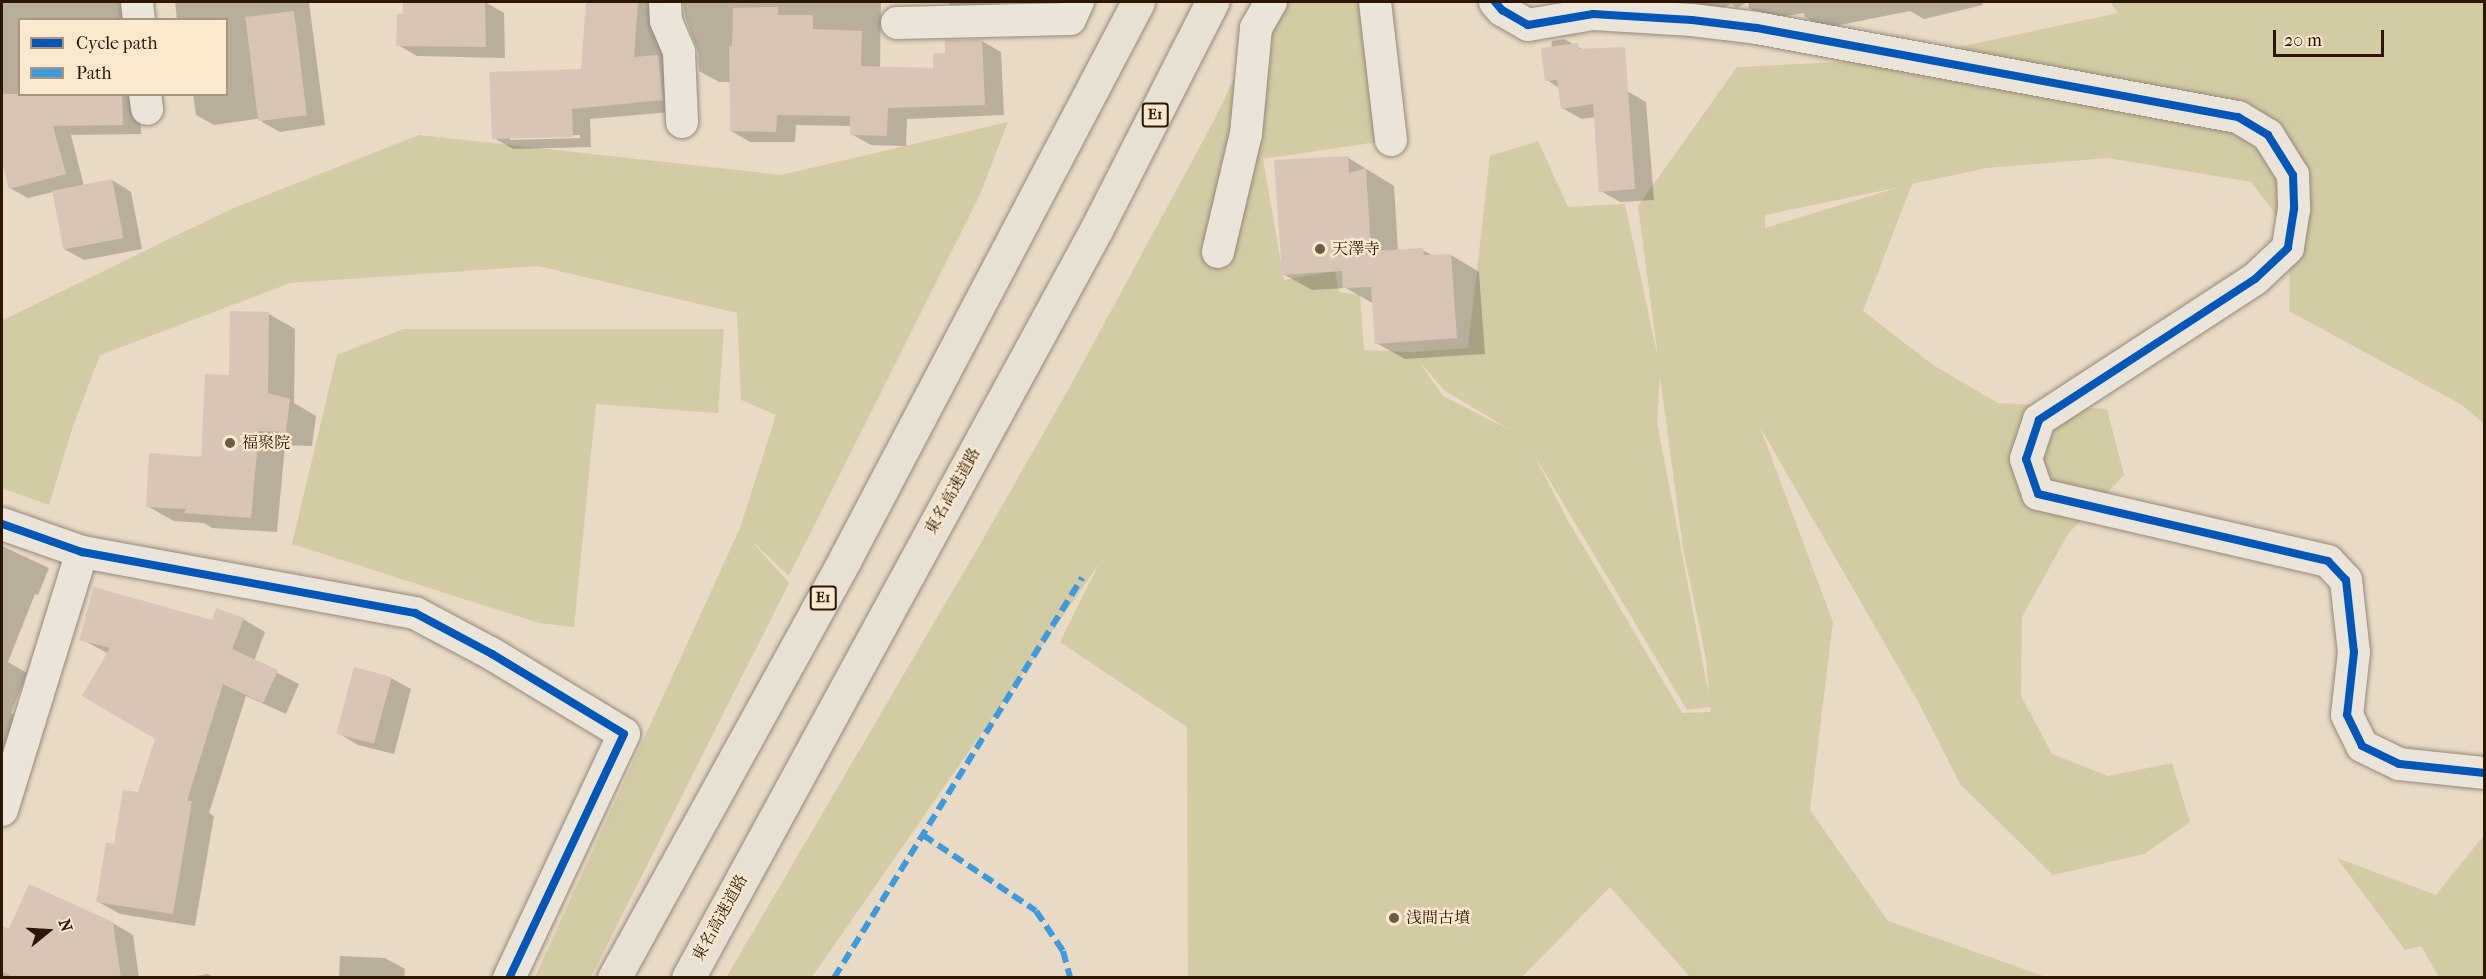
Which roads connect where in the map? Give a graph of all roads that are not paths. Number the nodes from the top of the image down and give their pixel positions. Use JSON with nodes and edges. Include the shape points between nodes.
{"nodes":[{"id":1,"x":137,"y":2,"type":"edge"},
{"id":2,"x":665,"y":2,"type":"edge"},
{"id":3,"x":1078,"y":2,"type":"edge"},
{"id":4,"x":1138,"y":2,"type":"edge"},
{"id":5,"x":1212,"y":2,"type":"edge"},
{"id":6,"x":1271,"y":2,"type":"edge"},
{"id":7,"x":1375,"y":2,"type":"edge"},
{"id":8,"x":1496,"y":2,"type":"edge"},
{"id":9,"x":1600,"y":8,"type":"edge"},
{"id":10,"x":139,"y":18,"type":"edge"},
{"id":11,"x":897,"y":22,"type":"dead end"},
{"id":12,"x":682,"y":122,"type":"dead end"},
{"id":13,"x":1391,"y":140,"type":"dead end"},
{"id":14,"x":1218,"y":252,"type":"dead end"},
{"id":15,"x":2,"y":524,"type":"edge"},
{"id":16,"x":82,"y":552,"type":"junction"},
{"id":17,"x":2484,"y":773,"type":"edge"},
{"id":18,"x":2,"y":810,"type":"edge"},
{"id":19,"x":509,"y":978,"type":"edge"},
{"id":20,"x":614,"y":978,"type":"edge"},
{"id":21,"x":688,"y":978,"type":"edge"}],
"edges":[{"from":1,"to":10,"type":"street"},
{"from":2,"to":12,"type":"street","via":[[666,21],[679,52]]},
{"from":3,"to":11,"type":"street","via":[[1070,19]]},
{"from":4,"to":20,"type":"highway","number":"E1","via":[[845,559]]},
{"from":5,"to":21,"type":"highway","name":"東名高速道路","number":"E1","via":[[1097,228]]},
{"from":6,"to":14,"type":"street","via":[[1256,28],[1246,135]]},
{"from":7,"to":13,"type":"street"},
{"from":8,"to":9,"type":"street","via":[[1528,25]]},
{"from":9,"to":17,"type":"street","via":[[1757,28],[2238,117],[2268,135],[2293,175],[2294,209],[2288,248],[2255,279],[2039,420],[2026,459],[2038,494],[2328,561],[2346,580],[2354,652],[2347,715],[2362,746],[2399,764]]},
{"from":15,"to":16,"type":"street"},
{"from":16,"to":18,"type":"street"},
{"from":16,"to":19,"type":"street","via":[[414,613],[492,654],[624,734]]}]}
